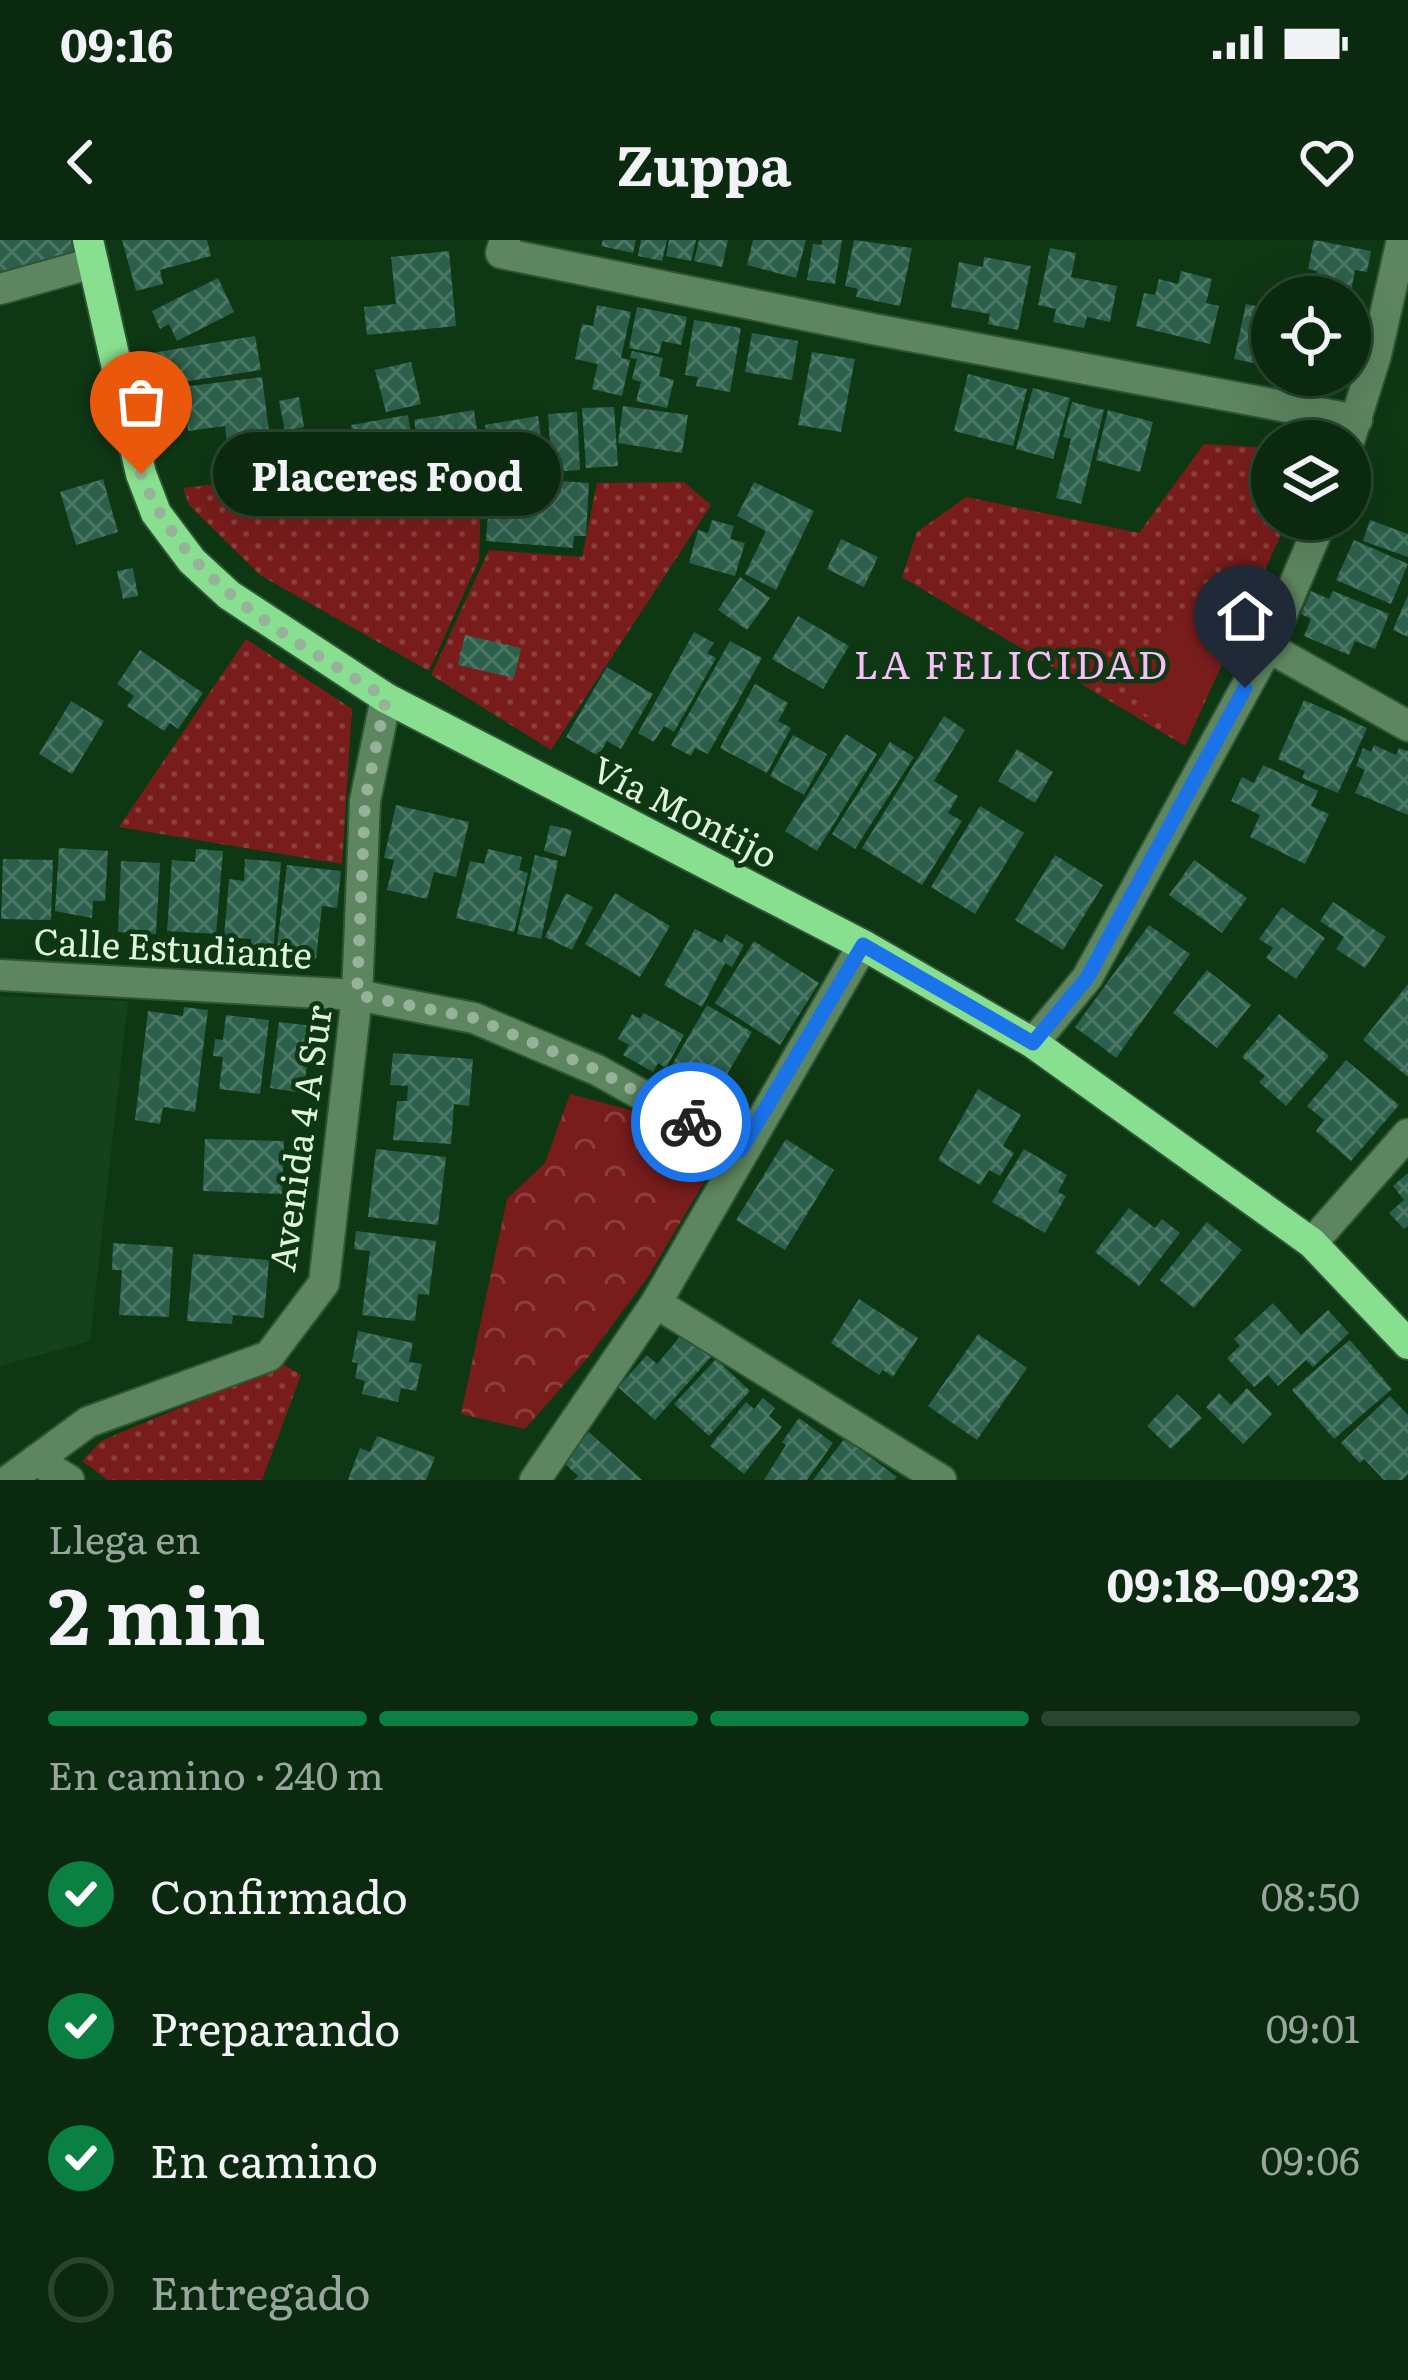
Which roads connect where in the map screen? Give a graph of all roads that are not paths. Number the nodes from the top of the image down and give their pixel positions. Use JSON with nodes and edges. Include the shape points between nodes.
{"nodes":[{"id":1,"x":505,"y":240,"type":"edge"},
{"id":2,"x":1402,"y":240,"type":"edge"},
{"id":3,"x":91,"y":251,"type":"edge"},
{"id":4,"x":0,"y":289,"type":"edge"},
{"id":5,"x":1305,"y":420,"type":"edge"},
{"id":6,"x":1356,"y":420,"type":"edge"},
{"id":7,"x":1313,"y":540,"type":"edge"},
{"id":8,"x":1268,"y":646,"type":"junction"},
{"id":9,"x":386,"y":698,"type":"junction"},
{"id":10,"x":1408,"y":726,"type":"edge"},
{"id":11,"x":863,"y":945,"type":"junction"},
{"id":12,"x":0,"y":975,"type":"edge"},
{"id":13,"x":357,"y":995,"type":"junction"},
{"id":14,"x":1033,"y":1043,"type":"junction"},
{"id":15,"x":1408,"y":1134,"type":"edge"},
{"id":16,"x":741,"y":1150,"type":"junction"},
{"id":17,"x":1312,"y":1243,"type":"junction"},
{"id":18,"x":656,"y":1303,"type":"junction"},
{"id":19,"x":1408,"y":1344,"type":"edge"},
{"id":20,"x":36,"y":1460,"type":"junction"},
{"id":21,"x":9,"y":1480,"type":"edge"},
{"id":22,"x":69,"y":1480,"type":"edge"},
{"id":23,"x":535,"y":1480,"type":"edge"},
{"id":24,"x":941,"y":1480,"type":"edge"}],
"edges":[{"from":1,"to":5,"type":"street","via":[[501,253]]},
{"from":2,"to":6,"type":"street"},
{"from":3,"to":4,"type":"street"},
{"from":3,"to":9,"type":"main road","name":"Vía Montijo","via":[[156,513],[229,596]]},
{"from":7,"to":8,"type":"street"},
{"from":8,"to":10,"type":"street"},
{"from":8,"to":14,"type":"street","via":[[1087,978]]},
{"from":9,"to":11,"type":"main road","name":"Vía Montijo"},
{"from":9,"to":13,"type":"street","name":"Avenida 4 A Sur","via":[[365,801]]},
{"from":11,"to":14,"type":"main road","name":"Vía Montijo"},
{"from":11,"to":16,"type":"street"},
{"from":12,"to":13,"type":"street","name":"Calle Estudiante"},
{"from":13,"to":16,"type":"street","name":"Calle Estudiante","via":[[474,1018],[597,1070]]},
{"from":13,"to":20,"type":"street","name":"Avenida 4 A Sur","via":[[324,1283],[269,1356],[88,1422]]},
{"from":14,"to":17,"type":"main road","name":"Vía Montijo"},
{"from":15,"to":17,"type":"street"},
{"from":16,"to":18,"type":"street"},
{"from":17,"to":19,"type":"main road","name":"Vía Montijo"},
{"from":18,"to":23,"type":"street"},
{"from":18,"to":24,"type":"street"},
{"from":20,"to":21,"type":"street","name":"Avenida 4 A Sur"},
{"from":20,"to":22,"type":"street"}]}
